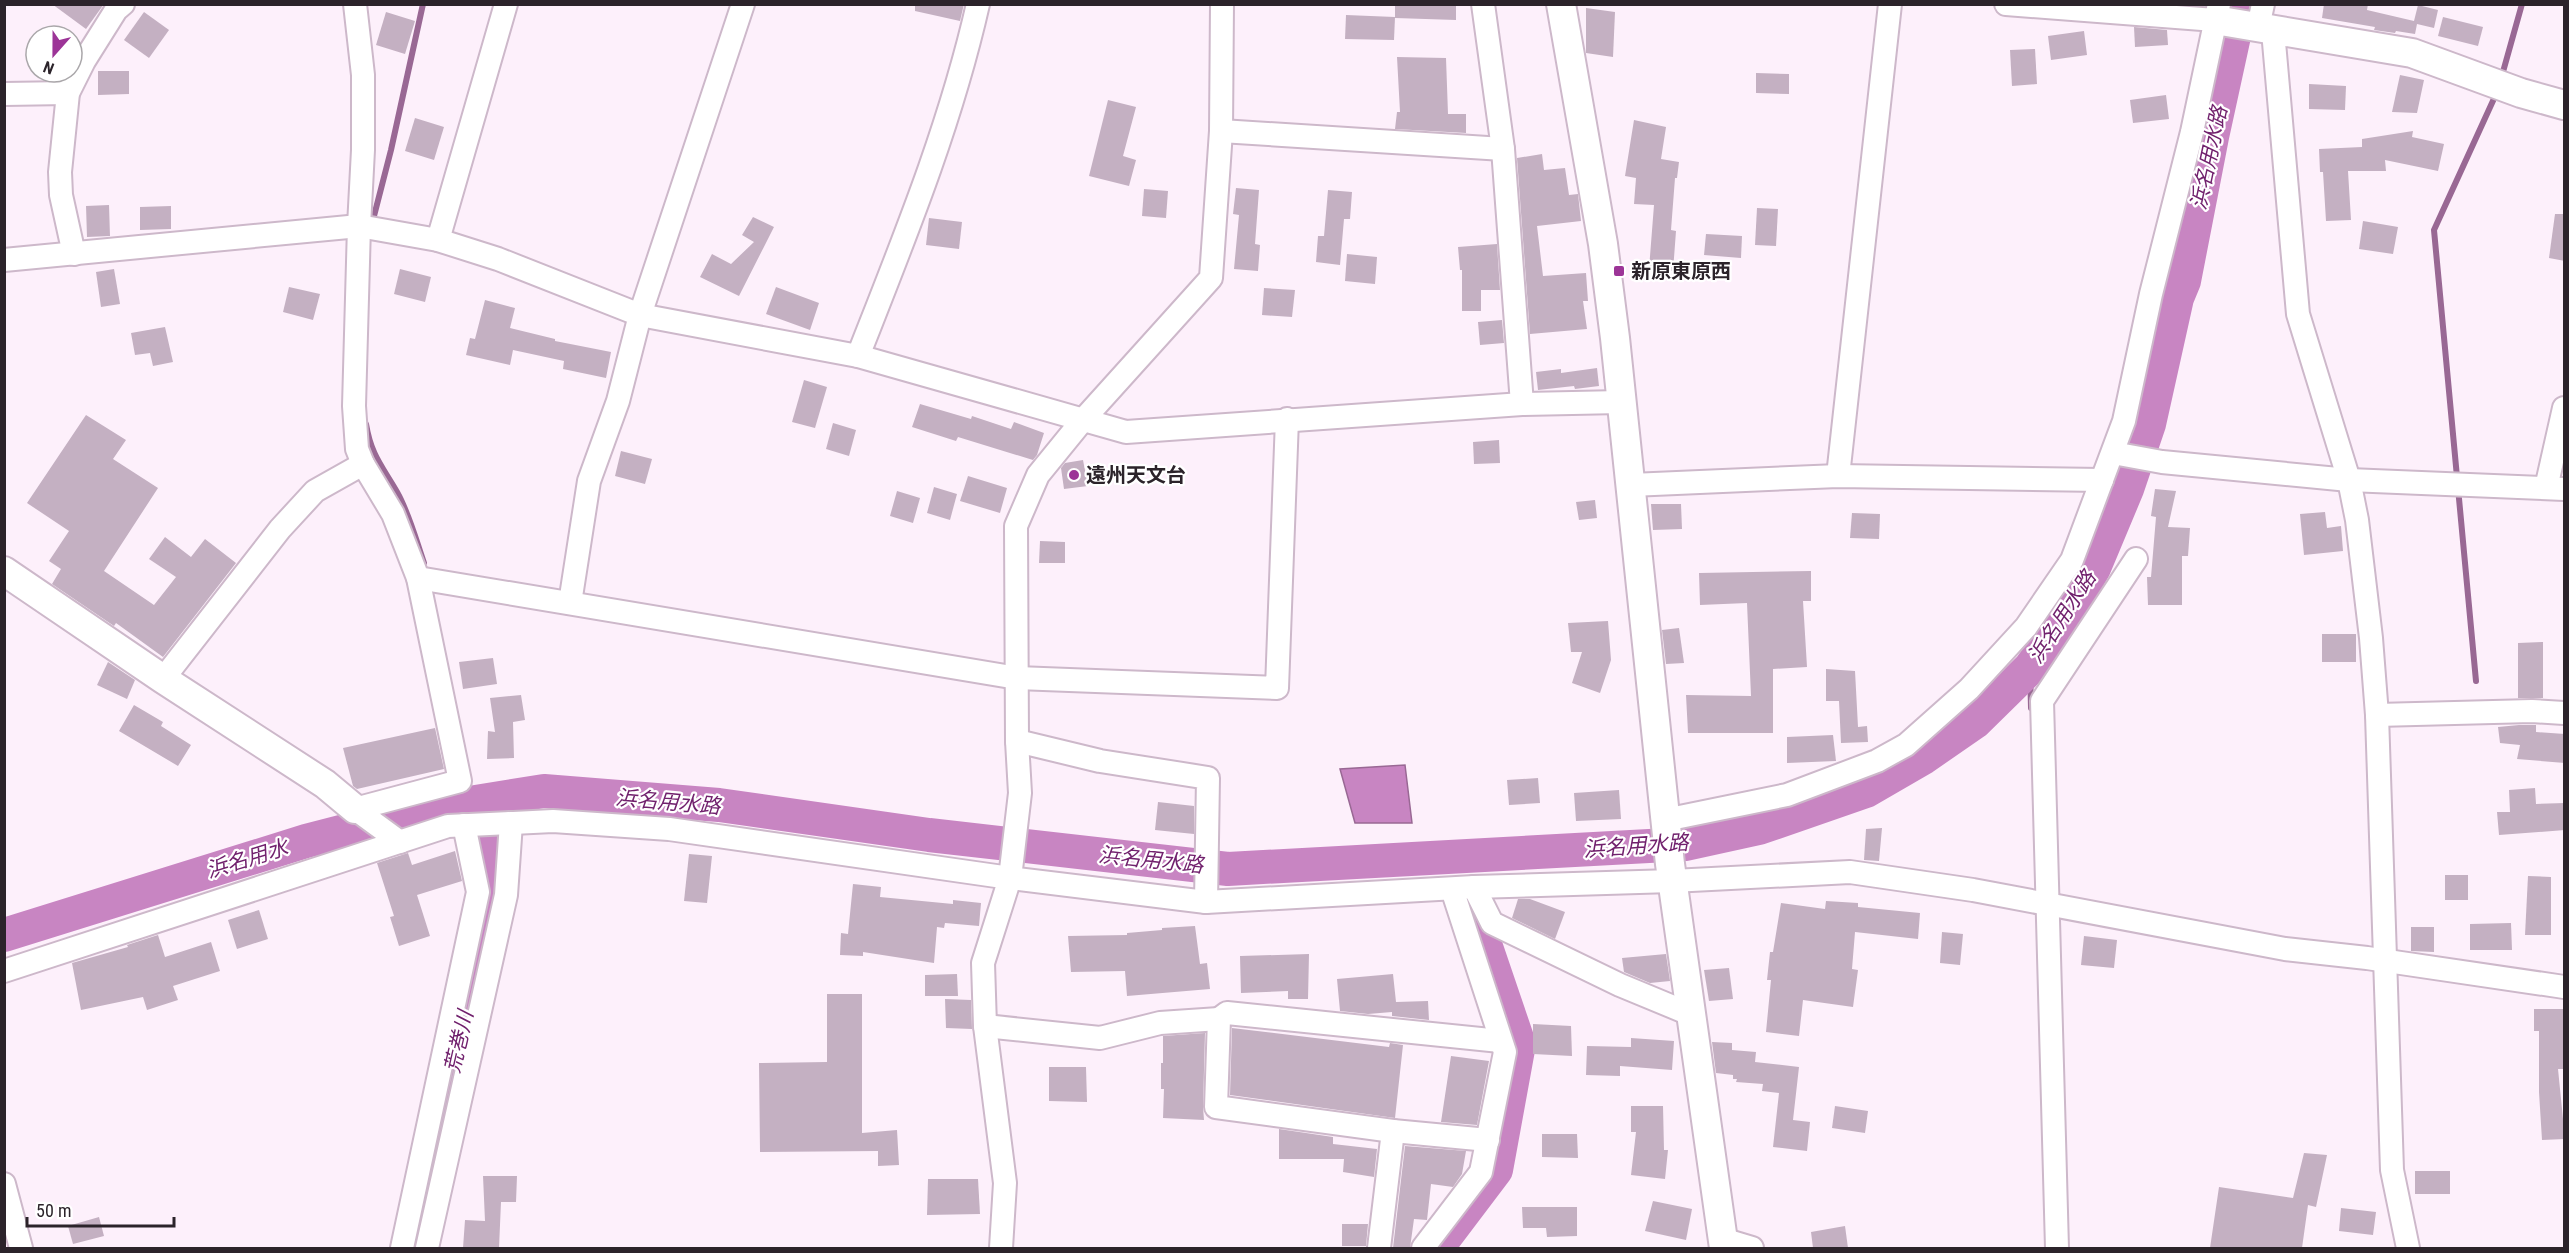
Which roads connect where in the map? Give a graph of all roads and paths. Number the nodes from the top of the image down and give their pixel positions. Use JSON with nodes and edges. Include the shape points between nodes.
{"nodes":[{"id":1,"x":356,"y":4,"type":"edge"},
{"id":2,"x":506,"y":4,"type":"edge"},
{"id":3,"x":743,"y":4,"type":"edge"},
{"id":4,"x":978,"y":4,"type":"edge"},
{"id":5,"x":1222,"y":4,"type":"edge"},
{"id":6,"x":1483,"y":4,"type":"edge"},
{"id":7,"x":1561,"y":4,"type":"edge"},
{"id":8,"x":1890,"y":4,"type":"edge"},
{"id":9,"x":2006,"y":4,"type":"edge"},
{"id":10,"x":117,"y":6,"type":"edge"},
{"id":11,"x":2243,"y":19,"type":"edge"},
{"id":12,"x":68,"y":93,"type":"junction"},
{"id":13,"x":4,"y":94,"type":"edge"},
{"id":14,"x":2565,"y":105,"type":"edge"},
{"id":15,"x":1221,"y":131,"type":"junction"},
{"id":16,"x":1503,"y":149,"type":"junction"},
{"id":17,"x":359,"y":226,"type":"junction"},
{"id":18,"x":438,"y":240,"type":"junction"},
{"id":19,"x":74,"y":254,"type":"junction"},
{"id":20,"x":4,"y":260,"type":"edge"},
{"id":21,"x":640,"y":315,"type":"junction"},
{"id":22,"x":858,"y":356,"type":"junction"},
{"id":23,"x":1621,"y":402,"type":"junction"},
{"id":24,"x":1522,"y":404,"type":"junction"},
{"id":25,"x":2565,"y":408,"type":"edge"},
{"id":26,"x":1287,"y":419,"type":"junction"},
{"id":27,"x":1082,"y":421,"type":"junction"},
{"id":28,"x":2120,"y":455,"type":"junction"},
{"id":29,"x":363,"y":464,"type":"junction"},
{"id":30,"x":1838,"y":476,"type":"junction"},
{"id":31,"x":2102,"y":480,"type":"junction"},
{"id":32,"x":2349,"y":480,"type":"junction"},
{"id":33,"x":1631,"y":485,"type":"junction"},
{"id":34,"x":2555,"y":488,"type":"edge"},
{"id":35,"x":2136,"y":559,"type":"dead end"},
{"id":36,"x":4,"y":572,"type":"edge"},
{"id":37,"x":418,"y":578,"type":"junction"},
{"id":38,"x":570,"y":603,"type":"junction"},
{"id":39,"x":1017,"y":678,"type":"junction"},
{"id":40,"x":163,"y":680,"type":"junction"},
{"id":41,"x":2565,"y":713,"type":"edge"},
{"id":42,"x":2377,"y":715,"type":"junction"},
{"id":43,"x":1017,"y":741,"type":"junction"},
{"id":44,"x":355,"y":809,"type":"junction"},
{"id":45,"x":1665,"y":820,"type":"junction"},
{"id":46,"x":512,"y":822,"type":"junction"},
{"id":47,"x":464,"y":825,"type":"junction"},
{"id":48,"x":400,"y":842,"type":"junction"},
{"id":49,"x":1010,"y":872,"type":"junction"},
{"id":50,"x":1671,"y":873,"type":"junction"},
{"id":51,"x":1463,"y":888,"type":"junction"},
{"id":52,"x":1206,"y":891,"type":"junction"},
{"id":53,"x":2040,"y":903,"type":"junction"},
{"id":54,"x":2386,"y":962,"type":"junction"},
{"id":55,"x":4,"y":971,"type":"edge"},
{"id":56,"x":2565,"y":987,"type":"edge"},
{"id":57,"x":1690,"y":1014,"type":"junction"},
{"id":58,"x":1219,"y":1019,"type":"junction"},
{"id":59,"x":985,"y":1026,"type":"junction"},
{"id":60,"x":1500,"y":1041,"type":"junction"},
{"id":61,"x":1393,"y":1131,"type":"junction"},
{"id":62,"x":1488,"y":1140,"type":"junction"},
{"id":63,"x":4,"y":1184,"type":"edge"},
{"id":64,"x":1723,"y":1244,"type":"edge"},
{"id":65,"x":21,"y":1248,"type":"edge"},
{"id":66,"x":402,"y":1248,"type":"edge"},
{"id":67,"x":427,"y":1248,"type":"edge"},
{"id":68,"x":1001,"y":1248,"type":"edge"},
{"id":69,"x":1379,"y":1248,"type":"edge"},
{"id":70,"x":1422,"y":1248,"type":"edge"},
{"id":71,"x":1752,"y":1248,"type":"edge"},
{"id":72,"x":2057,"y":1248,"type":"edge"},
{"id":73,"x":2408,"y":1248,"type":"edge"}],
"edges":[{"from":1,"to":17,"type":"street","via":[[363,75]]},
{"from":2,"to":18,"type":"street"},
{"from":3,"to":21,"type":"street"},
{"from":4,"to":22,"type":"street","via":[[965,61],[930,172]]},
{"from":5,"to":15,"type":"street"},
{"from":6,"to":16,"type":"street"},
{"from":7,"to":23,"type":"street","via":[[1603,244]]},
{"from":8,"to":30,"type":"street"},
{"from":9,"to":11,"type":"street"},
{"from":10,"to":12,"type":"street"},
{"from":11,"to":14,"type":"street","via":[[2412,53]]},
{"from":11,"to":28,"type":"street","via":[[2192,132],[2151,294]]},
{"from":11,"to":32,"type":"street","via":[[2298,314]]},
{"from":12,"to":13,"type":"street"},
{"from":12,"to":19,"type":"street","via":[[60,172]]},
{"from":15,"to":16,"type":"street"},
{"from":15,"to":27,"type":"street","via":[[1211,278]]},
{"from":16,"to":24,"type":"street"},
{"from":17,"to":18,"type":"street"},
{"from":17,"to":19,"type":"street"},
{"from":17,"to":29,"type":"street","via":[[354,406],[357,449]]},
{"from":18,"to":21,"type":"street","via":[[498,259]]},
{"from":19,"to":20,"type":"street"},
{"from":21,"to":22,"type":"street"},
{"from":21,"to":38,"type":"street","via":[[618,401],[589,481]]},
{"from":22,"to":27,"type":"street"},
{"from":23,"to":24,"type":"street"},
{"from":23,"to":33,"type":"street"},
{"from":24,"to":26,"type":"street"},
{"from":25,"to":34,"type":"street"},
{"from":26,"to":27,"type":"street","via":[[1126,432]]},
{"from":26,"to":39,"type":"street","via":[[1277,688]]},
{"from":27,"to":39,"type":"street","via":[[1038,475],[1016,526]]},
{"from":28,"to":31,"type":"street"},
{"from":28,"to":32,"type":"street"},
{"from":29,"to":37,"type":"street","via":[[393,514]]},
{"from":29,"to":40,"type":"street","via":[[315,491],[287,521]]},
{"from":30,"to":31,"type":"street"},
{"from":30,"to":33,"type":"street"},
{"from":31,"to":45,"type":"street","via":[[2072,560],[2026,627],[1969,689],[1906,745],[1876,761],[1787,795]]},
{"from":32,"to":34,"type":"street"},
{"from":32,"to":42,"type":"street","via":[[2357,520]]},
{"from":33,"to":45,"type":"street"},
{"from":35,"to":53,"type":"street","via":[[2042,701]]},
{"from":36,"to":40,"type":"street"},
{"from":37,"to":38,"type":"street"},
{"from":37,"to":44,"type":"street","via":[[459,781]]},
{"from":38,"to":39,"type":"street"},
{"from":39,"to":43,"type":"street"},
{"from":40,"to":44,"type":"street","via":[[325,784]]},
{"from":41,"to":42,"type":"street"},
{"from":42,"to":54,"type":"street"},
{"from":43,"to":49,"type":"street","via":[[1020,793]]},
{"from":43,"to":52,"type":"street","via":[[1100,761],[1208,778]]},
{"from":44,"to":48,"type":"street"},
{"from":45,"to":50,"type":"street"},
{"from":46,"to":47,"type":"street"},
{"from":46,"to":49,"type":"street","via":[[669,829]]},
{"from":46,"to":67,"type":"street","via":[[506,895]]},
{"from":47,"to":48,"type":"street","via":[[448,826]]},
{"from":47,"to":66,"type":"street","via":[[478,892]]},
{"from":48,"to":55,"type":"street"},
{"from":49,"to":52,"type":"street"},
{"from":49,"to":59,"type":"street","via":[[983,963]]},
{"from":50,"to":51,"type":"street"},
{"from":50,"to":53,"type":"street","via":[[1850,872]]},
{"from":50,"to":57,"type":"street"},
{"from":51,"to":52,"type":"street"},
{"from":51,"to":57,"type":"street","via":[[1492,923],[1620,986]]},
{"from":51,"to":60,"type":"street"},
{"from":53,"to":54,"type":"street","via":[[2285,949]]},
{"from":53,"to":72,"type":"street"},
{"from":54,"to":56,"type":"street"},
{"from":54,"to":73,"type":"street","via":[[2392,1170]]},
{"from":57,"to":64,"type":"street"},
{"from":58,"to":59,"type":"street","via":[[1160,1023],[1100,1038]]},
{"from":58,"to":60,"type":"street","via":[[1227,1014]]},
{"from":58,"to":61,"type":"street","via":[[1216,1107]]},
{"from":59,"to":68,"type":"street","via":[[1005,1183]]},
{"from":60,"to":62,"type":"street","via":[[1505,1052]]},
{"from":61,"to":62,"type":"street"},
{"from":61,"to":69,"type":"street"},
{"from":62,"to":70,"type":"street","via":[[1481,1172]]},
{"from":63,"to":65,"type":"street"},
{"from":64,"to":71,"type":"street"}]}
